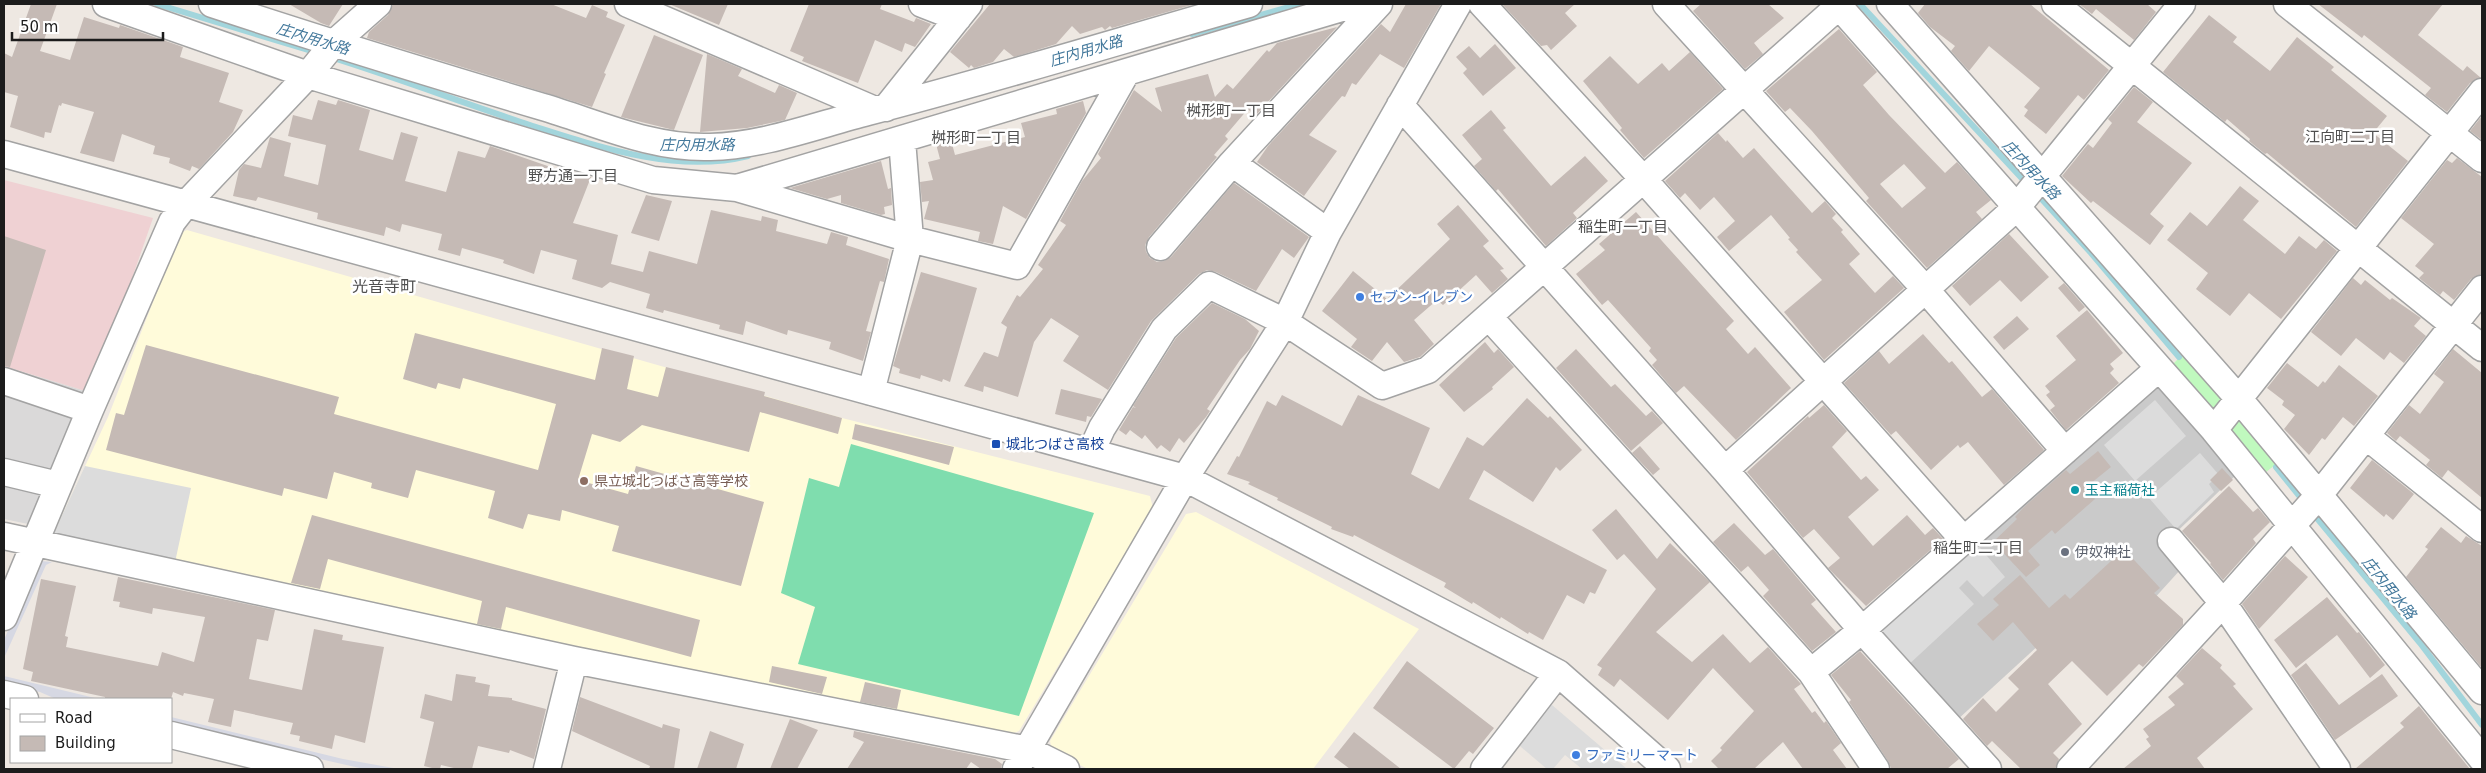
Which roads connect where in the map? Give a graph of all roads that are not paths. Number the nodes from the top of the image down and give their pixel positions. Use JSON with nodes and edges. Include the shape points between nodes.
{"nodes":[{"id":1,"x":106,"y":4,"type":"edge"},
{"id":2,"x":212,"y":4,"type":"edge"},
{"id":3,"x":628,"y":4,"type":"edge"},
{"id":4,"x":922,"y":4,"type":"edge"},
{"id":5,"x":1248,"y":4,"type":"edge"},
{"id":6,"x":1355,"y":4,"type":"edge"},
{"id":7,"x":1379,"y":4,"type":"edge"},
{"id":8,"x":1458,"y":4,"type":"edge"},
{"id":9,"x":1482,"y":4,"type":"edge"},
{"id":10,"x":1666,"y":4,"type":"edge"},
{"id":11,"x":1890,"y":4,"type":"edge"},
{"id":12,"x":2055,"y":4,"type":"edge"},
{"id":13,"x":2182,"y":4,"type":"edge"},
{"id":14,"x":2287,"y":4,"type":"edge"},
{"id":15,"x":375,"y":5,"type":"edge"},
{"id":16,"x":1838,"y":5,"type":"edge"},
{"id":17,"x":964,"y":11,"type":"edge"},
{"id":18,"x":321,"y":60,"type":"junction"},
{"id":19,"x":2133,"y":66,"type":"junction"},
{"id":20,"x":1126,"y":73,"type":"junction"},
{"id":21,"x":1745,"y":91,"type":"junction"},
{"id":22,"x":2482,"y":92,"type":"edge"},
{"id":23,"x":1400,"y":105,"type":"junction"},
{"id":24,"x":880,"y":109,"type":"junction"},
{"id":25,"x":2449,"y":133,"type":"junction"},
{"id":26,"x":902,"y":140,"type":"junction"},
{"id":27,"x":4,"y":154,"type":"edge"},
{"id":28,"x":2482,"y":159,"type":"edge"},
{"id":29,"x":1232,"y":163,"type":"junction"},
{"id":30,"x":2043,"y":179,"type":"junction"},
{"id":31,"x":1644,"y":180,"type":"junction"},
{"id":32,"x":737,"y":188,"type":"junction"},
{"id":33,"x":186,"y":204,"type":"junction"},
{"id":34,"x":2018,"y":207,"type":"junction"},
{"id":35,"x":1328,"y":232,"type":"junction"},
{"id":36,"x":910,"y":239,"type":"junction"},
{"id":37,"x":1160,"y":247,"type":"dead end"},
{"id":38,"x":2358,"y":248,"type":"junction"},
{"id":39,"x":1546,"y":268,"type":"junction"},
{"id":40,"x":1926,"y":290,"type":"junction"},
{"id":41,"x":2482,"y":290,"type":"edge"},
{"id":42,"x":1489,"y":317,"type":"junction"},
{"id":43,"x":1285,"y":322,"type":"junction"},
{"id":44,"x":2454,"y":325,"type":"junction"},
{"id":45,"x":2482,"y":348,"type":"edge"},
{"id":46,"x":2159,"y":368,"type":"junction"},
{"id":47,"x":4,"y":381,"type":"edge"},
{"id":48,"x":1823,"y":382,"type":"junction"},
{"id":49,"x":871,"y":392,"type":"junction"},
{"id":50,"x":2239,"y":399,"type":"junction"},
{"id":51,"x":90,"y":410,"type":"junction"},
{"id":52,"x":2214,"y":430,"type":"junction"},
{"id":53,"x":2366,"y":436,"type":"junction"},
{"id":54,"x":2064,"y":451,"type":"junction"},
{"id":55,"x":1091,"y":452,"type":"junction"},
{"id":56,"x":1725,"y":470,"type":"junction"},
{"id":57,"x":4,"y":472,"type":"edge"},
{"id":58,"x":1185,"y":478,"type":"junction"},
{"id":59,"x":58,"y":485,"type":"junction"},
{"id":60,"x":2319,"y":495,"type":"junction"},
{"id":61,"x":2292,"y":526,"type":"junction"},
{"id":62,"x":2482,"y":529,"type":"edge"},
{"id":63,"x":4,"y":536,"type":"edge"},
{"id":64,"x":1963,"y":539,"type":"junction"},
{"id":65,"x":2171,"y":541,"type":"dead end"},
{"id":66,"x":33,"y":544,"type":"junction"},
{"id":67,"x":2223,"y":603,"type":"junction"},
{"id":68,"x":4,"y":616,"type":"edge"},
{"id":69,"x":1862,"y":630,"type":"junction"},
{"id":70,"x":574,"y":660,"type":"junction"},
{"id":71,"x":1811,"y":672,"type":"junction"},
{"id":72,"x":1558,"y":673,"type":"junction"},
{"id":73,"x":2482,"y":691,"type":"edge"},
{"id":74,"x":4,"y":694,"type":"edge"},
{"id":75,"x":21,"y":698,"type":"edge"},
{"id":76,"x":172,"y":735,"type":"edge"},
{"id":77,"x":2482,"y":759,"type":"edge"},
{"id":78,"x":1022,"y":760,"type":"edge"},
{"id":79,"x":310,"y":769,"type":"edge"},
{"id":80,"x":547,"y":769,"type":"edge"},
{"id":81,"x":1066,"y":769,"type":"edge"},
{"id":82,"x":1484,"y":769,"type":"edge"},
{"id":83,"x":1667,"y":769,"type":"edge"},
{"id":84,"x":1876,"y":769,"type":"edge"},
{"id":85,"x":1988,"y":769,"type":"edge"},
{"id":86,"x":2070,"y":769,"type":"edge"},
{"id":87,"x":2337,"y":769,"type":"edge"}],
"edges":[{"from":1,"to":18,"type":"street"},
{"from":2,"to":18,"type":"street"},
{"from":3,"to":24,"type":"street"},
{"from":4,"to":17,"type":"street"},
{"from":5,"to":24,"type":"street"},
{"from":6,"to":20,"type":"street"},
{"from":7,"to":29,"type":"street"},
{"from":8,"to":23,"type":"street"},
{"from":9,"to":31,"type":"street"},
{"from":10,"to":21,"type":"street"},
{"from":11,"to":30,"type":"street"},
{"from":12,"to":19,"type":"street"},
{"from":13,"to":19,"type":"street"},
{"from":14,"to":25,"type":"street"},
{"from":15,"to":18,"type":"street"},
{"from":16,"to":21,"type":"street"},
{"from":16,"to":34,"type":"street"},
{"from":17,"to":24,"type":"street"},
{"from":18,"to":24,"type":"street","via":[[672,145],[710,147],[748,143]]},
{"from":18,"to":32,"type":"street","via":[[653,180]]},
{"from":18,"to":33,"type":"street"},
{"from":19,"to":30,"type":"street"},
{"from":19,"to":38,"type":"street"},
{"from":20,"to":26,"type":"street"},
{"from":20,"to":36,"type":"street","via":[[1017,266]]},
{"from":21,"to":31,"type":"street"},
{"from":21,"to":40,"type":"street"},
{"from":22,"to":25,"type":"street"},
{"from":23,"to":35,"type":"street"},
{"from":23,"to":39,"type":"street"},
{"from":25,"to":28,"type":"street"},
{"from":25,"to":38,"type":"street"},
{"from":26,"to":32,"type":"street"},
{"from":26,"to":36,"type":"street"},
{"from":27,"to":33,"type":"street"},
{"from":29,"to":35,"type":"street"},
{"from":29,"to":37,"type":"street"},
{"from":30,"to":34,"type":"street"},
{"from":30,"to":50,"type":"street"},
{"from":31,"to":39,"type":"street"},
{"from":31,"to":48,"type":"street"},
{"from":32,"to":36,"type":"street"},
{"from":33,"to":49,"type":"street"},
{"from":33,"to":51,"type":"street","via":[[172,222]]},
{"from":34,"to":40,"type":"street"},
{"from":34,"to":46,"type":"street"},
{"from":35,"to":43,"type":"street"},
{"from":36,"to":49,"type":"street"},
{"from":38,"to":44,"type":"street"},
{"from":38,"to":50,"type":"street"},
{"from":39,"to":42,"type":"street"},
{"from":39,"to":56,"type":"street"},
{"from":40,"to":48,"type":"street"},
{"from":40,"to":54,"type":"street"},
{"from":41,"to":44,"type":"street"},
{"from":42,"to":43,"type":"street","via":[[1428,370],[1382,386]]},
{"from":42,"to":71,"type":"street"},
{"from":43,"to":55,"type":"street","via":[[1209,285],[1164,329],[1102,428]]},
{"from":43,"to":58,"type":"street"},
{"from":44,"to":45,"type":"street"},
{"from":44,"to":53,"type":"street"},
{"from":46,"to":52,"type":"street"},
{"from":46,"to":54,"type":"street"},
{"from":47,"to":51,"type":"street"},
{"from":48,"to":56,"type":"street"},
{"from":48,"to":64,"type":"street"},
{"from":49,"to":55,"type":"street"},
{"from":50,"to":52,"type":"street"},
{"from":50,"to":60,"type":"street"},
{"from":51,"to":59,"type":"street"},
{"from":52,"to":61,"type":"street"},
{"from":53,"to":60,"type":"street"},
{"from":53,"to":62,"type":"street"},
{"from":54,"to":64,"type":"street"},
{"from":55,"to":58,"type":"street"},
{"from":56,"to":69,"type":"street"},
{"from":57,"to":59,"type":"street"},
{"from":58,"to":72,"type":"street"},
{"from":58,"to":78,"type":"street"},
{"from":59,"to":66,"type":"street"},
{"from":60,"to":61,"type":"street"},
{"from":60,"to":73,"type":"street"},
{"from":61,"to":67,"type":"street"},
{"from":61,"to":77,"type":"street"},
{"from":63,"to":66,"type":"street"},
{"from":64,"to":69,"type":"street"},
{"from":65,"to":67,"type":"street"},
{"from":66,"to":68,"type":"street"},
{"from":66,"to":70,"type":"street"},
{"from":67,"to":86,"type":"street"},
{"from":67,"to":87,"type":"street"},
{"from":69,"to":71,"type":"street"},
{"from":69,"to":85,"type":"street"},
{"from":70,"to":78,"type":"street"},
{"from":70,"to":80,"type":"street"},
{"from":71,"to":84,"type":"street"},
{"from":72,"to":82,"type":"street"},
{"from":72,"to":83,"type":"street"},
{"from":74,"to":75,"type":"street"},
{"from":76,"to":79,"type":"street"},
{"from":78,"to":81,"type":"street"}]}
